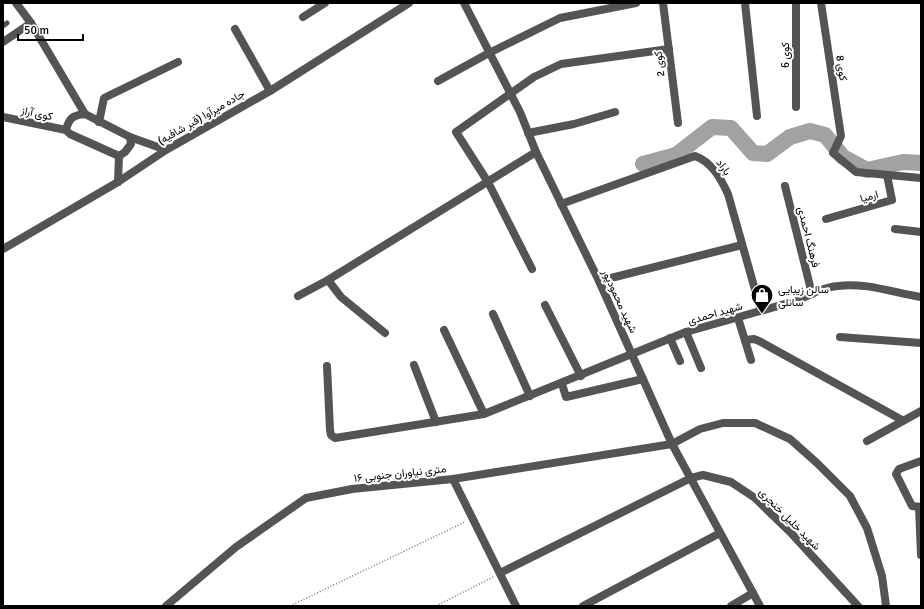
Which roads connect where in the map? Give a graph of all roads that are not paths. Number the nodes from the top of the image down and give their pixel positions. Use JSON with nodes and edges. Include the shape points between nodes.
{"nodes":[{"id":1,"x":16,"y":3,"type":"edge"},
{"id":2,"x":325,"y":3,"type":"edge"},
{"id":3,"x":410,"y":3,"type":"edge"},
{"id":4,"x":464,"y":3,"type":"edge"},
{"id":5,"x":636,"y":3,"type":"edge"},
{"id":6,"x":663,"y":3,"type":"edge"},
{"id":7,"x":745,"y":3,"type":"edge"},
{"id":8,"x":796,"y":3,"type":"edge"},
{"id":9,"x":821,"y":3,"type":"edge"},
{"id":10,"x":303,"y":17,"type":"dead end"},
{"id":11,"x":31,"y":23,"type":"junction"},
{"id":12,"x":234,"y":29,"type":"dead end"},
{"id":13,"x":3,"y":42,"type":"edge"},
{"id":14,"x":669,"y":49,"type":"junction"},
{"id":15,"x":489,"y":53,"type":"junction"},
{"id":16,"x":178,"y":62,"type":"dead end"},
{"id":17,"x":438,"y":81,"type":"dead end"},
{"id":18,"x":270,"y":91,"type":"junction"},
{"id":19,"x":510,"y":93,"type":"junction"},
{"id":20,"x":796,"y":106,"type":"dead end"},
{"id":21,"x":615,"y":112,"type":"dead end"},
{"id":22,"x":85,"y":114,"type":"junction"},
{"id":23,"x":757,"y":116,"type":"dead end"},
{"id":24,"x":3,"y":117,"type":"edge"},
{"id":25,"x":99,"y":122,"type":"junction"},
{"id":26,"x":678,"y":123,"type":"dead end"},
{"id":27,"x":66,"y":130,"type":"junction"},
{"id":28,"x":528,"y":133,"type":"junction"},
{"id":29,"x":130,"y":137,"type":"junction"},
{"id":30,"x":166,"y":150,"type":"junction"},
{"id":31,"x":536,"y":152,"type":"junction"},
{"id":32,"x":119,"y":156,"type":"junction"},
{"id":33,"x":887,"y":174,"type":"junction"},
{"id":34,"x":921,"y":178,"type":"edge"},
{"id":35,"x":118,"y":182,"type":"junction"},
{"id":36,"x":488,"y":182,"type":"junction"},
{"id":37,"x":785,"y":186,"type":"dead end"},
{"id":38,"x":561,"y":204,"type":"junction"},
{"id":39,"x":826,"y":219,"type":"dead end"},
{"id":40,"x":895,"y":229,"type":"dead end"},
{"id":41,"x":921,"y":232,"type":"edge"},
{"id":42,"x":742,"y":245,"type":"junction"},
{"id":43,"x":3,"y":249,"type":"edge"},
{"id":44,"x":532,"y":269,"type":"dead end"},
{"id":45,"x":328,"y":280,"type":"junction"},
{"id":46,"x":599,"y":281,"type":"junction"},
{"id":47,"x":812,"y":294,"type":"junction"},
{"id":48,"x":298,"y":296,"type":"dead end"},
{"id":49,"x":921,"y":297,"type":"edge"},
{"id":50,"x":545,"y":304,"type":"dead end"},
{"id":51,"x":761,"y":311,"type":"junction"},
{"id":52,"x":493,"y":314,"type":"dead end"},
{"id":53,"x":738,"y":318,"type":"junction"},
{"id":54,"x":444,"y":330,"type":"dead end"},
{"id":55,"x":686,"y":332,"type":"junction"},
{"id":56,"x":385,"y":333,"type":"dead end"},
{"id":57,"x":840,"y":337,"type":"dead end"},
{"id":58,"x":670,"y":338,"type":"junction"},
{"id":59,"x":745,"y":340,"type":"junction"},
{"id":60,"x":921,"y":343,"type":"edge"},
{"id":61,"x":633,"y":355,"type":"junction"},
{"id":62,"x":751,"y":360,"type":"dead end"},
{"id":63,"x":680,"y":361,"type":"dead end"},
{"id":64,"x":414,"y":365,"type":"dead end"},
{"id":65,"x":327,"y":366,"type":"dead end"},
{"id":66,"x":701,"y":368,"type":"dead end"},
{"id":67,"x":582,"y":376,"type":"junction"},
{"id":68,"x":643,"y":379,"type":"junction"},
{"id":69,"x":562,"y":384,"type":"junction"},
{"id":70,"x":530,"y":396,"type":"junction"},
{"id":71,"x":921,"y":411,"type":"edge"},
{"id":72,"x":484,"y":414,"type":"junction"},
{"id":73,"x":902,"y":420,"type":"junction"},
{"id":74,"x":436,"y":422,"type":"junction"},
{"id":75,"x":867,"y":441,"type":"dead end"},
{"id":76,"x":672,"y":444,"type":"junction"},
{"id":77,"x":921,"y":461,"type":"edge"},
{"id":78,"x":691,"y":478,"type":"junction"},
{"id":79,"x":453,"y":479,"type":"junction"},
{"id":80,"x":920,"y":507,"type":"edge"},
{"id":81,"x":720,"y":533,"type":"junction"},
{"id":82,"x":921,"y":555,"type":"edge"},
{"id":83,"x":500,"y":573,"type":"junction"},
{"id":84,"x":753,"y":593,"type":"junction"},
{"id":85,"x":166,"y":606,"type":"edge"},
{"id":86,"x":516,"y":606,"type":"edge"},
{"id":87,"x":583,"y":606,"type":"edge"},
{"id":88,"x":731,"y":606,"type":"edge"},
{"id":89,"x":760,"y":606,"type":"edge"},
{"id":90,"x":858,"y":606,"type":"edge"},
{"id":91,"x":886,"y":606,"type":"edge"}],
"edges":[{"from":1,"to":11,"type":"street"},
{"from":2,"to":10,"type":"street"},
{"from":3,"to":18,"type":"street","name":"جاده میرآوا (قبر شافیه)"},
{"from":4,"to":15,"type":"street","name":"شهید محمودپور"},
{"from":5,"to":15,"type":"street","via":[[560,18]]},
{"from":6,"to":14,"type":"street","name":"کوی 2"},
{"from":7,"to":23,"type":"street"},
{"from":8,"to":20,"type":"street","name":"کوی 6"},
{"from":9,"to":33,"type":"street","name":"کوی 8","via":[[841,136],[833,153],[856,172]]},
{"from":11,"to":13,"type":"street"},
{"from":11,"to":22,"type":"street"},
{"from":12,"to":18,"type":"street"},
{"from":14,"to":19,"type":"street","via":[[561,64],[534,77]]},
{"from":14,"to":26,"type":"street","name":"کوی 2"},
{"from":15,"to":17,"type":"street"},
{"from":15,"to":19,"type":"street","name":"شهید محمودپور"},
{"from":16,"to":25,"type":"street","via":[[104,98]]},
{"from":18,"to":30,"type":"street","name":"جاده میرآوا (قبر شافیه)"},
{"from":19,"to":28,"type":"street","name":"شهید محمودپور"},
{"from":19,"to":36,"type":"street","via":[[456,132]]},
{"from":21,"to":28,"type":"street","via":[[574,124]]},
{"from":22,"to":25,"type":"street"},
{"from":22,"to":27,"type":"street","via":[[75,115],[68,120]]},
{"from":24,"to":27,"type":"street","name":"کوی آراز"},
{"from":25,"to":29,"type":"street"},
{"from":27,"to":32,"type":"street","name":"کوی آراز"},
{"from":28,"to":31,"type":"street","name":"شهید محمودپور"},
{"from":29,"to":30,"type":"street"},
{"from":29,"to":32,"type":"street","via":[[131,144]]},
{"from":30,"to":35,"type":"street","name":"جاده میرآوا (قبر شافیه)"},
{"from":31,"to":36,"type":"street"},
{"from":31,"to":38,"type":"street","name":"شهید محمودپور"},
{"from":32,"to":35,"type":"street"},
{"from":33,"to":34,"type":"street"},
{"from":33,"to":39,"type":"street","name":"ارمیا","via":[[892,200]]},
{"from":35,"to":43,"type":"street","name":"جاده میرآوا (قبر شافیه)"},
{"from":36,"to":44,"type":"street"},
{"from":36,"to":45,"type":"street"},
{"from":37,"to":47,"type":"street","name":"فرهنگ احمدی"},
{"from":38,"to":42,"type":"street","name":"باراد","via":[[695,156],[703,158],[721,179],[728,194]]},
{"from":38,"to":46,"type":"street","name":"شهید محمودپور"},
{"from":40,"to":41,"type":"street"},
{"from":42,"to":46,"type":"street"},
{"from":42,"to":51,"type":"street","name":"باراد"},
{"from":45,"to":48,"type":"street"},
{"from":45,"to":56,"type":"street","via":[[341,297]]},
{"from":46,"to":61,"type":"street","name":"شهید محمودپور"},
{"from":47,"to":49,"type":"street","name":"شهید احمدی","via":[[838,286],[865,287]]},
{"from":47,"to":51,"type":"street","name":"شهید احمدی"},
{"from":50,"to":67,"type":"street"},
{"from":51,"to":53,"type":"street","name":"شهید احمدی"},
{"from":52,"to":70,"type":"street"},
{"from":53,"to":55,"type":"street","name":"شهید احمدی"},
{"from":53,"to":59,"type":"street"},
{"from":54,"to":72,"type":"street"},
{"from":55,"to":58,"type":"street","name":"شهید احمدی"},
{"from":55,"to":66,"type":"street"},
{"from":57,"to":60,"type":"street"},
{"from":58,"to":61,"type":"street","name":"شهید احمدی"},
{"from":58,"to":63,"type":"street"},
{"from":59,"to":62,"type":"street"},
{"from":59,"to":73,"type":"street","via":[[760,341]]},
{"from":61,"to":67,"type":"street","name":"شهید احمدی"},
{"from":61,"to":68,"type":"street","name":"شهید محمودپور"},
{"from":64,"to":74,"type":"street"},
{"from":65,"to":74,"type":"street","name":"شهید احمدی","via":[[330,430],[335,438]]},
{"from":67,"to":69,"type":"street","name":"شهید احمدی"},
{"from":68,"to":69,"type":"street","via":[[566,397]]},
{"from":68,"to":76,"type":"street","name":"شهید محمودپور"},
{"from":69,"to":70,"type":"street","name":"شهید احمدی"},
{"from":70,"to":72,"type":"street","name":"شهید احمدی"},
{"from":71,"to":73,"type":"street"},
{"from":72,"to":74,"type":"street","name":"شهید احمدی"},
{"from":73,"to":75,"type":"street"},
{"from":76,"to":78,"type":"street","name":"شهید محمودپور"},
{"from":76,"to":79,"type":"street","name":"۱۶ متری نیاوران جنوبی"},
{"from":76,"to":91,"type":"street","name":"۱۶ متری نیاوران جنوبی","via":[[700,429],[723,423],[755,424],[790,439],[850,496],[867,528],[882,576]]},
{"from":77,"to":80,"type":"street","via":[[898,470],[896,474],[912,506]]},
{"from":78,"to":81,"type":"street","name":"شهید محمودپور"},
{"from":78,"to":83,"type":"street"},
{"from":78,"to":90,"type":"street","name":"شهید خلیل خنجری","via":[[703,475],[731,482],[755,498]]},
{"from":79,"to":83,"type":"street"},
{"from":79,"to":85,"type":"street","name":"۱۶ متری نیاوران جنوبی","via":[[352,489],[306,498],[236,547]]},
{"from":80,"to":82,"type":"street"},
{"from":81,"to":84,"type":"street","name":"شهید محمودپور"},
{"from":81,"to":87,"type":"street"},
{"from":83,"to":86,"type":"street"},
{"from":84,"to":88,"type":"street"},
{"from":84,"to":89,"type":"street","name":"شهید محمودپور"}]}
